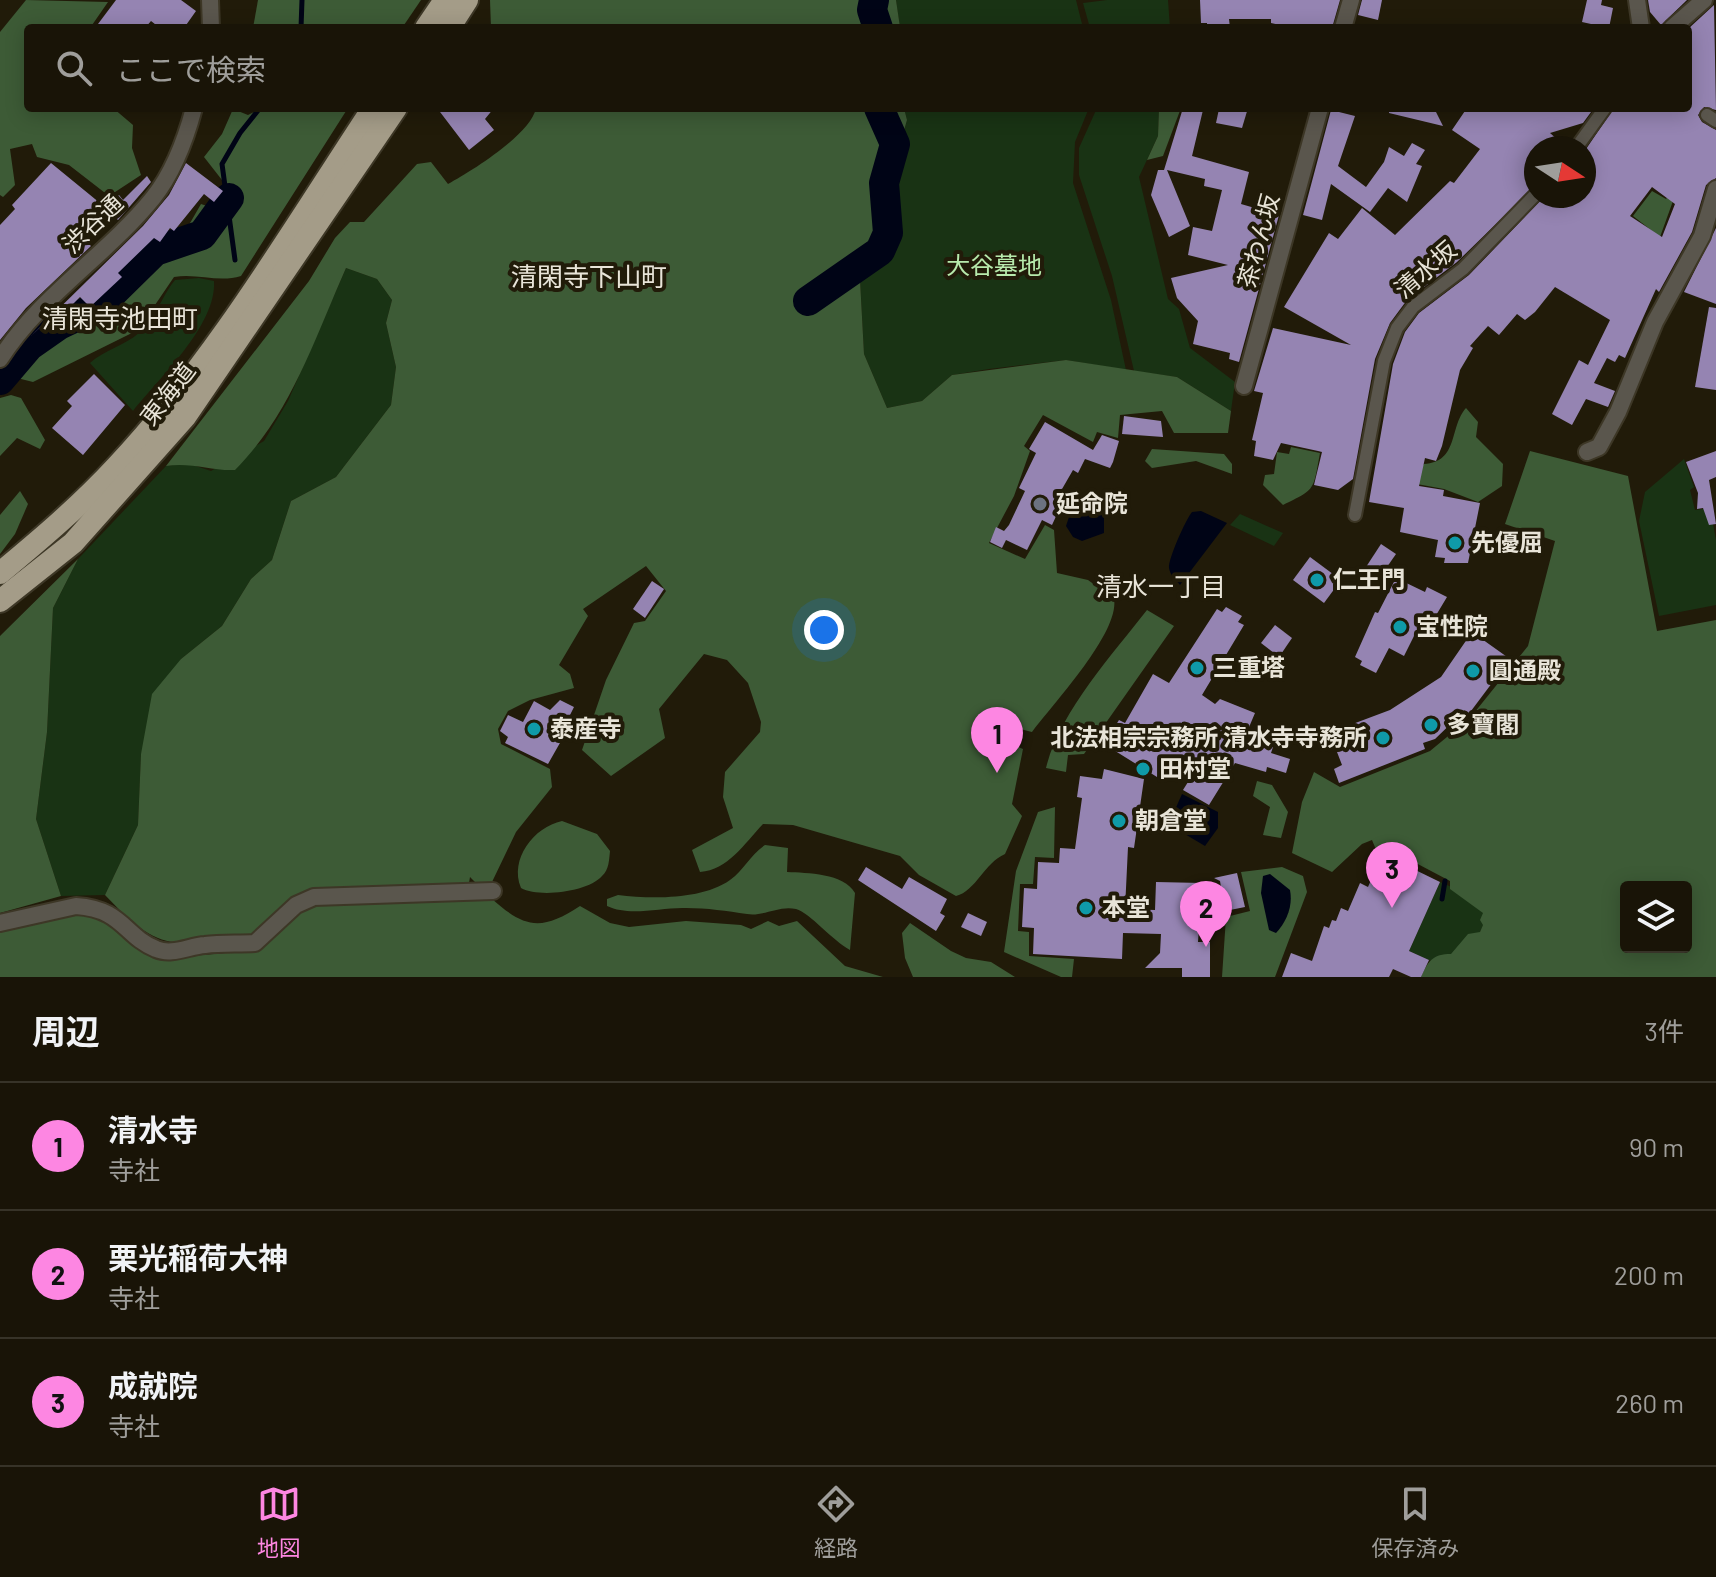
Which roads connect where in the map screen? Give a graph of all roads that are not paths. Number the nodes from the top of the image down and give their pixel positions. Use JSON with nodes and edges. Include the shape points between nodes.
{"nodes":[{"id":1,"x":210,"y":0,"type":"edge"},
{"id":2,"x":445,"y":0,"type":"edge"},
{"id":3,"x":467,"y":0,"type":"edge"},
{"id":4,"x":1351,"y":0,"type":"edge"},
{"id":5,"x":1637,"y":0,"type":"edge"},
{"id":6,"x":1704,"y":0,"type":"edge"},
{"id":7,"x":211,"y":24,"type":"edge"},
{"id":8,"x":429,"y":24,"type":"edge"},
{"id":9,"x":452,"y":24,"type":"edge"},
{"id":10,"x":1344,"y":24,"type":"edge"},
{"id":11,"x":1640,"y":24,"type":"edge"},
{"id":12,"x":1677,"y":24,"type":"edge"},
{"id":13,"x":193,"y":112,"type":"edge"},
{"id":14,"x":370,"y":112,"type":"edge"},
{"id":15,"x":393,"y":112,"type":"edge"},
{"id":16,"x":1319,"y":112,"type":"edge"},
{"id":17,"x":1602,"y":112,"type":"edge"},
{"id":18,"x":1585,"y":136,"type":"edge"},
{"id":19,"x":1716,"y":189,"type":"edge"},
{"id":20,"x":1524,"y":206,"type":"edge"},
{"id":21,"x":0,"y":359,"type":"edge"},
{"id":22,"x":1244,"y":386,"type":"dead end"},
{"id":23,"x":1587,"y":452,"type":"dead end"},
{"id":24,"x":1355,"y":515,"type":"dead end"},
{"id":25,"x":0,"y":573,"type":"edge"},
{"id":26,"x":0,"y":601,"type":"edge"},
{"id":27,"x":493,"y":891,"type":"dead end"},
{"id":28,"x":0,"y":923,"type":"edge"}],
"edges":[{"from":1,"to":7,"type":"street"},
{"from":2,"to":8,"type":"highway"},
{"from":3,"to":9,"type":"highway"},
{"from":4,"to":10,"type":"street"},
{"from":5,"to":11,"type":"street"},
{"from":6,"to":12,"type":"street"},
{"from":13,"to":21,"type":"street","name":"渋谷通","via":[[154,196],[23,328]]},
{"from":14,"to":25,"type":"highway","name":"東海道","via":[[218,340],[151,427],[67,517]]},
{"from":15,"to":26,"type":"highway","name":"東海道","via":[[185,417],[73,543]]},
{"from":16,"to":22,"type":"street","name":"茶わん坂"},
{"from":17,"to":18,"type":"street"},
{"from":19,"to":23,"type":"street","via":[[1702,236],[1655,322],[1618,412],[1599,447]]},
{"from":20,"to":24,"type":"street","name":"清水坂","via":[[1402,321],[1384,361]]},
{"from":27,"to":28,"type":"street","via":[[314,897],[296,905],[255,943],[168,952],[153,949],[124,923],[88,907]]}]}
